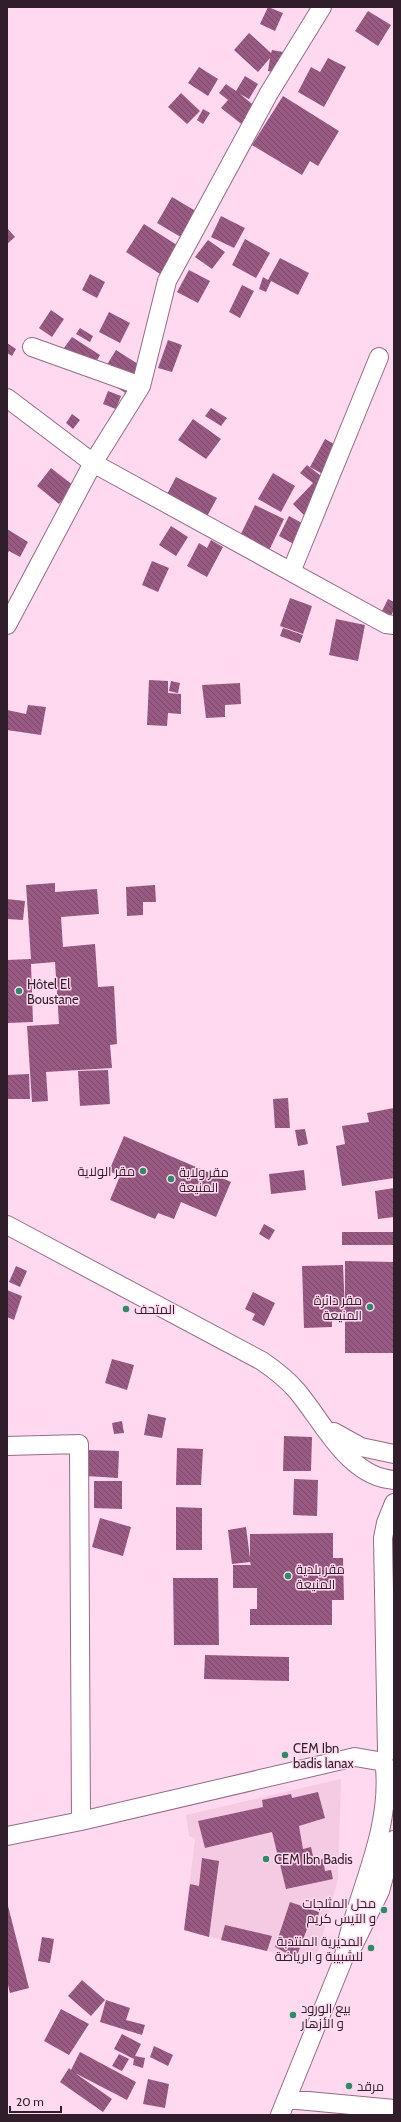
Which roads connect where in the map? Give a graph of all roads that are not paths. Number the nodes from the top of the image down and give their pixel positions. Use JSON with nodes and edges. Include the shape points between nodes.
{"nodes":[{"id":1,"x":322,"y":7,"type":"edge"},
{"id":2,"x":32,"y":347,"type":"dead end"},
{"id":3,"x":379,"y":357,"type":"dead end"},
{"id":4,"x":141,"y":386,"type":"junction"},
{"id":5,"x":7,"y":398,"type":"edge"},
{"id":6,"x":93,"y":463,"type":"junction"},
{"id":7,"x":291,"y":572,"type":"junction"},
{"id":8,"x":7,"y":625,"type":"edge"},
{"id":9,"x":394,"y":625,"type":"edge"},
{"id":10,"x":7,"y":1225,"type":"edge"},
{"id":11,"x":324,"y":1425,"type":"junction"},
{"id":12,"x":7,"y":1446,"type":"edge"},
{"id":13,"x":394,"y":1454,"type":"edge"},
{"id":14,"x":394,"y":1465,"type":"edge"},
{"id":15,"x":394,"y":1480,"type":"edge"},
{"id":16,"x":394,"y":1502,"type":"edge"},
{"id":17,"x":389,"y":1761,"type":"edge"},
{"id":18,"x":81,"y":1821,"type":"junction"},
{"id":19,"x":7,"y":1836,"type":"edge"},
{"id":20,"x":394,"y":1840,"type":"edge"},
{"id":21,"x":384,"y":1864,"type":"edge"},
{"id":22,"x":287,"y":2099,"type":"junction"},
{"id":23,"x":394,"y":2109,"type":"edge"},
{"id":24,"x":280,"y":2115,"type":"edge"}],
"edges":[{"from":1,"to":4,"type":"street","via":[[269,93],[167,281]]},
{"from":2,"to":4,"type":"street"},
{"from":3,"to":7,"type":"street"},
{"from":4,"to":6,"type":"street"},
{"from":5,"to":6,"type":"street"},
{"from":6,"to":7,"type":"street"},
{"from":6,"to":8,"type":"street"},
{"from":7,"to":9,"type":"street","via":[[386,624]]},
{"from":10,"to":11,"type":"street","via":[[262,1361],[297,1390]]},
{"from":11,"to":13,"type":"street","via":[[361,1447]]},
{"from":11,"to":15,"type":"street","via":[[361,1470],[376,1477]]},
{"from":12,"to":18,"type":"street","via":[[79,1444]]},
{"from":14,"to":15,"type":"street"},
{"from":16,"to":17,"type":"street","via":[[383,1538]]},
{"from":17,"to":18,"type":"street","via":[[355,1757]]},
{"from":17,"to":21,"type":"street","via":[[384,1807]]},
{"from":18,"to":19,"type":"street"},
{"from":20,"to":21,"type":"street"},
{"from":21,"to":22,"type":"street","via":[[373,1908],[343,1960]]},
{"from":22,"to":23,"type":"street"},
{"from":22,"to":24,"type":"street"}]}
